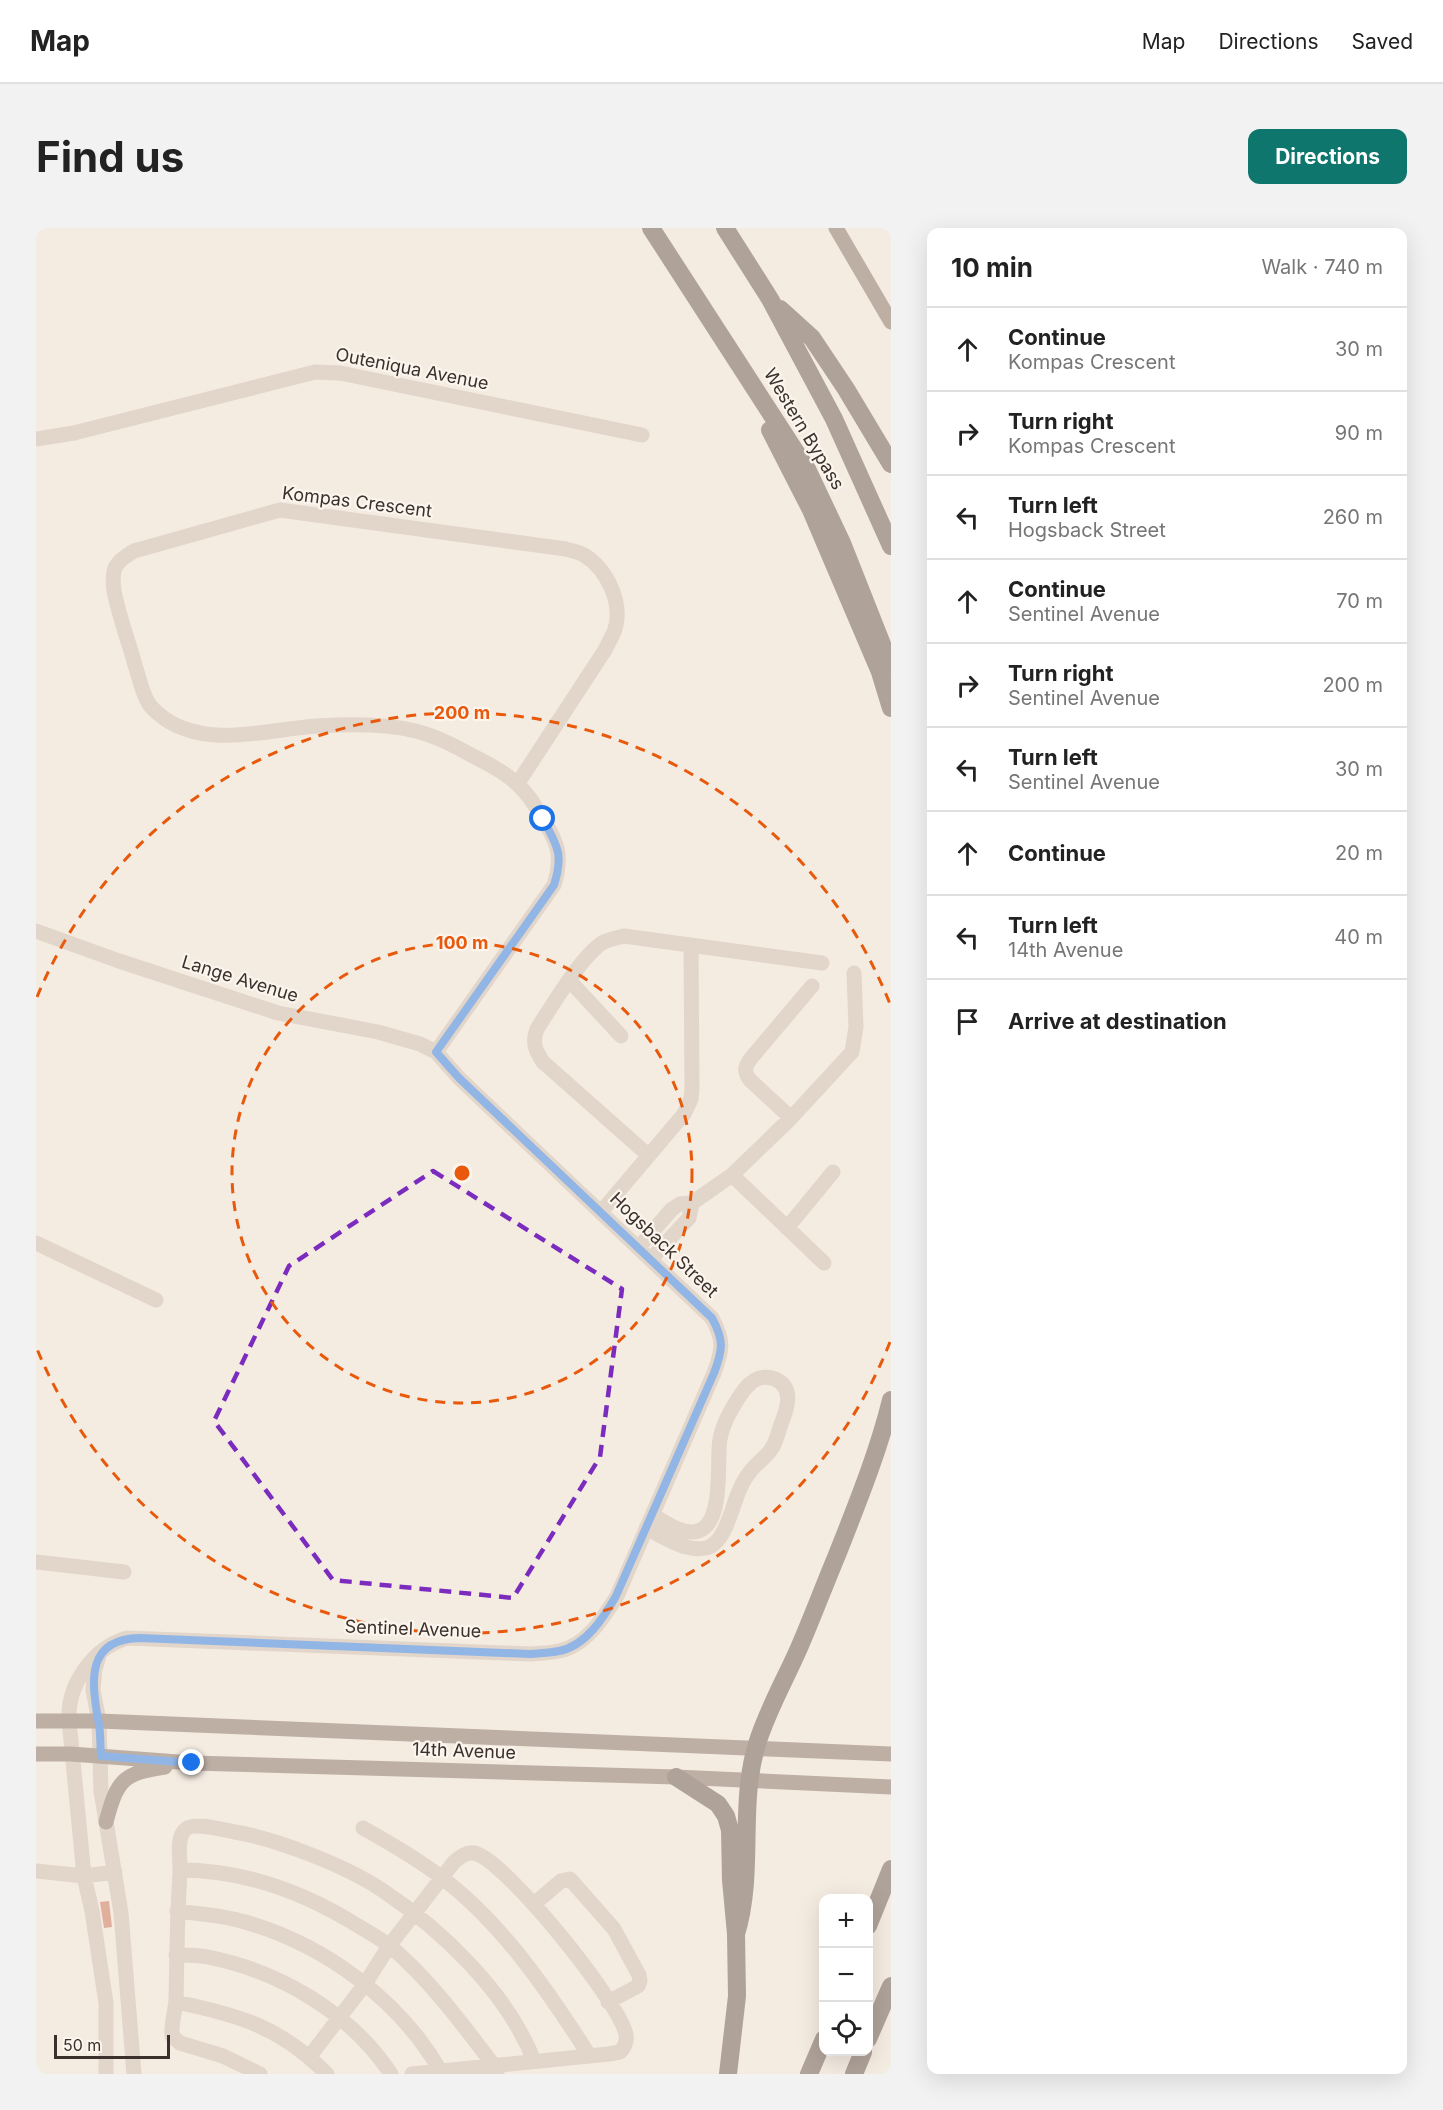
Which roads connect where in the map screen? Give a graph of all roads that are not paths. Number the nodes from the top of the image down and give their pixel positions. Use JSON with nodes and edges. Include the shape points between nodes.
{"nodes":[{"id":1,"x":651,"y":228,"type":"edge"},
{"id":2,"x":725,"y":228,"type":"edge"},
{"id":3,"x":836,"y":228,"type":"edge"},
{"id":4,"x":770,"y":299,"type":"junction"},
{"id":5,"x":891,"y":322,"type":"edge"},
{"id":6,"x":716,"y":326,"type":"junction"},
{"id":7,"x":642,"y":435,"type":"dead end"},
{"id":8,"x":36,"y":439,"type":"edge"},
{"id":9,"x":891,"y":464,"type":"edge"},
{"id":10,"x":891,"y":546,"type":"edge"},
{"id":11,"x":891,"y":667,"type":"edge"},
{"id":12,"x":891,"y":708,"type":"edge"},
{"id":13,"x":518,"y":783,"type":"junction"},
{"id":14,"x":36,"y":931,"type":"edge"},
{"id":15,"x":691,"y":945,"type":"junction"},
{"id":16,"x":822,"y":963,"type":"dead end"},
{"id":17,"x":854,"y":973,"type":"dead end"},
{"id":18,"x":569,"y":980,"type":"junction"},
{"id":19,"x":812,"y":986,"type":"dead end"},
{"id":20,"x":621,"y":1035,"type":"dead end"},
{"id":21,"x":436,"y":1052,"type":"junction"},
{"id":22,"x":791,"y":1118,"type":"junction"},
{"id":23,"x":648,"y":1155,"type":"junction"},
{"id":24,"x":833,"y":1172,"type":"dead end"},
{"id":25,"x":732,"y":1175,"type":"junction"},
{"id":26,"x":692,"y":1203,"type":"junction"},
{"id":27,"x":601,"y":1212,"type":"junction"},
{"id":28,"x":787,"y":1228,"type":"junction"},
{"id":29,"x":36,"y":1242,"type":"edge"},
{"id":30,"x":639,"y":1247,"type":"junction"},
{"id":31,"x":651,"y":1259,"type":"junction"},
{"id":32,"x":824,"y":1263,"type":"dead end"},
{"id":33,"x":156,"y":1300,"type":"dead end"},
{"id":34,"x":891,"y":1400,"type":"edge"},
{"id":35,"x":649,"y":1521,"type":"junction"},
{"id":36,"x":36,"y":1562,"type":"edge"},
{"id":37,"x":124,"y":1572,"type":"dead end"},
{"id":38,"x":100,"y":1653,"type":"junction"},
{"id":39,"x":69,"y":1720,"type":"junction"},
{"id":40,"x":36,"y":1721,"type":"edge"},
{"id":41,"x":99,"y":1721,"type":"junction"},
{"id":42,"x":756,"y":1748,"type":"junction"},
{"id":43,"x":36,"y":1754,"type":"edge"},
{"id":44,"x":71,"y":1754,"type":"junction"},
{"id":45,"x":891,"y":1754,"type":"edge"},
{"id":46,"x":101,"y":1756,"type":"junction"},
{"id":47,"x":192,"y":1763,"type":"junction"},
{"id":48,"x":676,"y":1777,"type":"junction"},
{"id":49,"x":748,"y":1780,"type":"junction"},
{"id":50,"x":891,"y":1788,"type":"edge"},
{"id":51,"x":106,"y":1822,"type":"junction"},
{"id":52,"x":363,"y":1828,"type":"dead end"},
{"id":53,"x":891,"y":1869,"type":"edge"},
{"id":54,"x":180,"y":1870,"type":"junction"},
{"id":55,"x":36,"y":1871,"type":"edge"},
{"id":56,"x":116,"y":1872,"type":"junction"},
{"id":57,"x":84,"y":1876,"type":"junction"},
{"id":58,"x":442,"y":1878,"type":"junction"},
{"id":59,"x":534,"y":1904,"type":"junction"},
{"id":60,"x":177,"y":1911,"type":"junction"},
{"id":61,"x":414,"y":1913,"type":"junction"},
{"id":62,"x":873,"y":1914,"type":"edge"},
{"id":63,"x":736,"y":1934,"type":"junction"},
{"id":64,"x":389,"y":1946,"type":"junction"},
{"id":65,"x":176,"y":1955,"type":"junction"},
{"id":66,"x":365,"y":1984,"type":"junction"},
{"id":67,"x":891,"y":1986,"type":"edge"},
{"id":68,"x":176,"y":2002,"type":"junction"},
{"id":69,"x":608,"y":2002,"type":"junction"},
{"id":70,"x":338,"y":2017,"type":"junction"},
{"id":71,"x":873,"y":2027,"type":"edge"},
{"id":72,"x":819,"y":2051,"type":"edge"},
{"id":73,"x":589,"y":2055,"type":"junction"},
{"id":74,"x":310,"y":2056,"type":"junction"},
{"id":75,"x":861,"y":2056,"type":"edge"},
{"id":76,"x":534,"y":2061,"type":"junction"},
{"id":77,"x":497,"y":2070,"type":"edge"},
{"id":78,"x":441,"y":2072,"type":"junction"},
{"id":79,"x":106,"y":2074,"type":"edge"},
{"id":80,"x":134,"y":2074,"type":"edge"},
{"id":81,"x":260,"y":2074,"type":"edge"},
{"id":82,"x":327,"y":2074,"type":"edge"},
{"id":83,"x":391,"y":2074,"type":"edge"},
{"id":84,"x":412,"y":2074,"type":"edge"},
{"id":85,"x":728,"y":2074,"type":"edge"},
{"id":86,"x":809,"y":2074,"type":"edge"},
{"id":87,"x":854,"y":2074,"type":"edge"}],
"edges":[{"from":1,"to":6,"type":"highway","name":"Western Bypass"},
{"from":2,"to":4,"type":"highway","name":"Western Bypass"},
{"from":3,"to":5,"type":"main road"},
{"from":4,"to":9,"type":"highway","via":[[812,338]]},
{"from":4,"to":10,"type":"highway","name":"Western Bypass","via":[[834,418]]},
{"from":6,"to":11,"type":"highway","name":"Western Bypass","via":[[808,471],[842,543]]},
{"from":6,"to":12,"type":"highway","via":[[811,510],[880,672]]},
{"from":7,"to":8,"type":"street","name":"Outeniqua Avenue","via":[[340,373],[315,372],[269,379],[74,433]]},
{"from":13,"to":13,"type":"street","name":"Kompas Crescent","via":[[448,744],[406,730],[315,726],[229,735],[196,732],[167,721],[149,704],[140,679],[114,591],[115,566],[134,551],[280,510],[566,549],[584,555],[606,577],[613,591],[617,608],[615,628],[605,650]]},
{"from":13,"to":21,"type":"street","name":"Kompas Crescent","via":[[556,842],[558,874]]},
{"from":14,"to":21,"type":"street","name":"Lange Avenue","via":[[278,1013],[399,1037]]},
{"from":15,"to":16,"type":"street"},
{"from":15,"to":18,"type":"street","via":[[624,936],[595,949]]},
{"from":15,"to":23,"type":"street","via":[[691,1099],[684,1114]]},
{"from":17,"to":22,"type":"street","via":[[856,1027],[852,1052]]},
{"from":18,"to":20,"type":"street"},
{"from":18,"to":23,"type":"street","via":[[537,1029],[534,1046],[543,1062]]},
{"from":19,"to":22,"type":"street","via":[[745,1068],[750,1080]]},
{"from":21,"to":27,"type":"street","name":"Hogsback Street"},
{"from":22,"to":25,"type":"street"},
{"from":23,"to":27,"type":"street"},
{"from":24,"to":28,"type":"street"},
{"from":25,"to":26,"type":"street"},
{"from":25,"to":28,"type":"street"},
{"from":26,"to":30,"type":"street","via":[[672,1209]]},
{"from":26,"to":31,"type":"street","via":[[688,1218]]},
{"from":27,"to":30,"type":"street","name":"Hogsback Street"},
{"from":28,"to":32,"type":"street"},
{"from":29,"to":33,"type":"street"},
{"from":30,"to":31,"type":"street","name":"Hogsback Street"},
{"from":31,"to":35,"type":"street","name":"Hogsback Street","via":[[712,1318],[722,1346],[714,1373]]},
{"from":34,"to":42,"type":"highway","via":[[861,1496]]},
{"from":35,"to":35,"type":"street","via":[[695,1532],[711,1522],[717,1499],[723,1427],[752,1381],[764,1377],[777,1380],[787,1391],[788,1404],[773,1447],[745,1477],[715,1544],[694,1548],[677,1543]]},
{"from":35,"to":38,"type":"street","name":"Sentinel Avenue","via":[[602,1621],[576,1644],[561,1651],[530,1654],[140,1638],[117,1641]]},
{"from":36,"to":37,"type":"street"},
{"from":38,"to":39,"type":"street","name":"Sentinel Avenue","via":[[86,1667],[68,1707]]},
{"from":38,"to":41,"type":"street","via":[[93,1690]]},
{"from":39,"to":40,"type":"main road","name":"14th Avenue"},
{"from":39,"to":41,"type":"main road","name":"14th Avenue"},
{"from":39,"to":44,"type":"street","name":"Sentinel Avenue"},
{"from":41,"to":42,"type":"main road","name":"14th Avenue"},
{"from":41,"to":46,"type":"street"},
{"from":42,"to":45,"type":"main road","name":"14th Avenue"},
{"from":42,"to":49,"type":"highway"},
{"from":43,"to":44,"type":"main road","name":"14th Avenue"},
{"from":44,"to":46,"type":"main road","name":"14th Avenue"},
{"from":44,"to":57,"type":"street","name":"Sentinel Avenue"},
{"from":46,"to":47,"type":"main road","name":"14th Avenue"},
{"from":46,"to":51,"type":"street"},
{"from":47,"to":48,"type":"main road","name":"14th Avenue"},
{"from":47,"to":51,"type":"main road","via":[[141,1771],[128,1777],[114,1794]]},
{"from":48,"to":49,"type":"main road","name":"14th Avenue"},
{"from":48,"to":63,"type":"highway","via":[[712,1799],[726,1816],[731,1836]]},
{"from":49,"to":50,"type":"main road","name":"14th Avenue"},
{"from":49,"to":63,"type":"highway","via":[[746,1887]]},
{"from":51,"to":56,"type":"street"},
{"from":52,"to":58,"type":"street"},
{"from":53,"to":62,"type":"highway"},
{"from":54,"to":60,"type":"street"},
{"from":54,"to":61,"type":"street","via":[[180,1839],[186,1828],[241,1833],[326,1861],[381,1889]]},
{"from":54,"to":64,"type":"street","via":[[244,1877],[283,1888],[330,1908]]},
{"from":55,"to":57,"type":"street"},
{"from":56,"to":57,"type":"street"},
{"from":56,"to":80,"type":"street"},
{"from":57,"to":79,"type":"street","name":"Sentinel Avenue","via":[[106,2003]]},
{"from":58,"to":59,"type":"street","via":[[459,1858],[474,1853]]},
{"from":58,"to":61,"type":"street"},
{"from":58,"to":73,"type":"street","via":[[496,1928],[554,2000]]},
{"from":59,"to":69,"type":"street","via":[[581,1960]]},
{"from":59,"to":69,"type":"street","via":[[561,1881],[570,1879],[614,1929],[640,1981],[638,1986]]},
{"from":60,"to":65,"type":"street"},
{"from":60,"to":66,"type":"street","via":[[261,1927],[333,1962]]},
{"from":61,"to":64,"type":"street"},
{"from":61,"to":76,"type":"street","via":[[476,1970],[511,2015]]},
{"from":63,"to":85,"type":"highway","via":[[737,1996]]},
{"from":64,"to":66,"type":"street"},
{"from":64,"to":77,"type":"street","via":[[451,2010]]},
{"from":65,"to":68,"type":"street"},
{"from":65,"to":70,"type":"street","via":[[207,1957],[282,1981]]},
{"from":66,"to":70,"type":"street"},
{"from":66,"to":78,"type":"street","via":[[411,2027]]},
{"from":67,"to":71,"type":"highway"},
{"from":68,"to":74,"type":"street","via":[[259,2024]]},
{"from":68,"to":81,"type":"street","via":[[172,2032],[176,2041],[224,2056]]},
{"from":69,"to":73,"type":"street","via":[[624,2029],[624,2046],[620,2052]]},
{"from":70,"to":74,"type":"street"},
{"from":70,"to":83,"type":"street","via":[[376,2052]]},
{"from":72,"to":86,"type":"highway"},
{"from":73,"to":76,"type":"street"},
{"from":74,"to":82,"type":"street"},
{"from":75,"to":87,"type":"highway"},
{"from":76,"to":77,"type":"street"},
{"from":77,"to":78,"type":"street"},
{"from":78,"to":84,"type":"street"}]}
